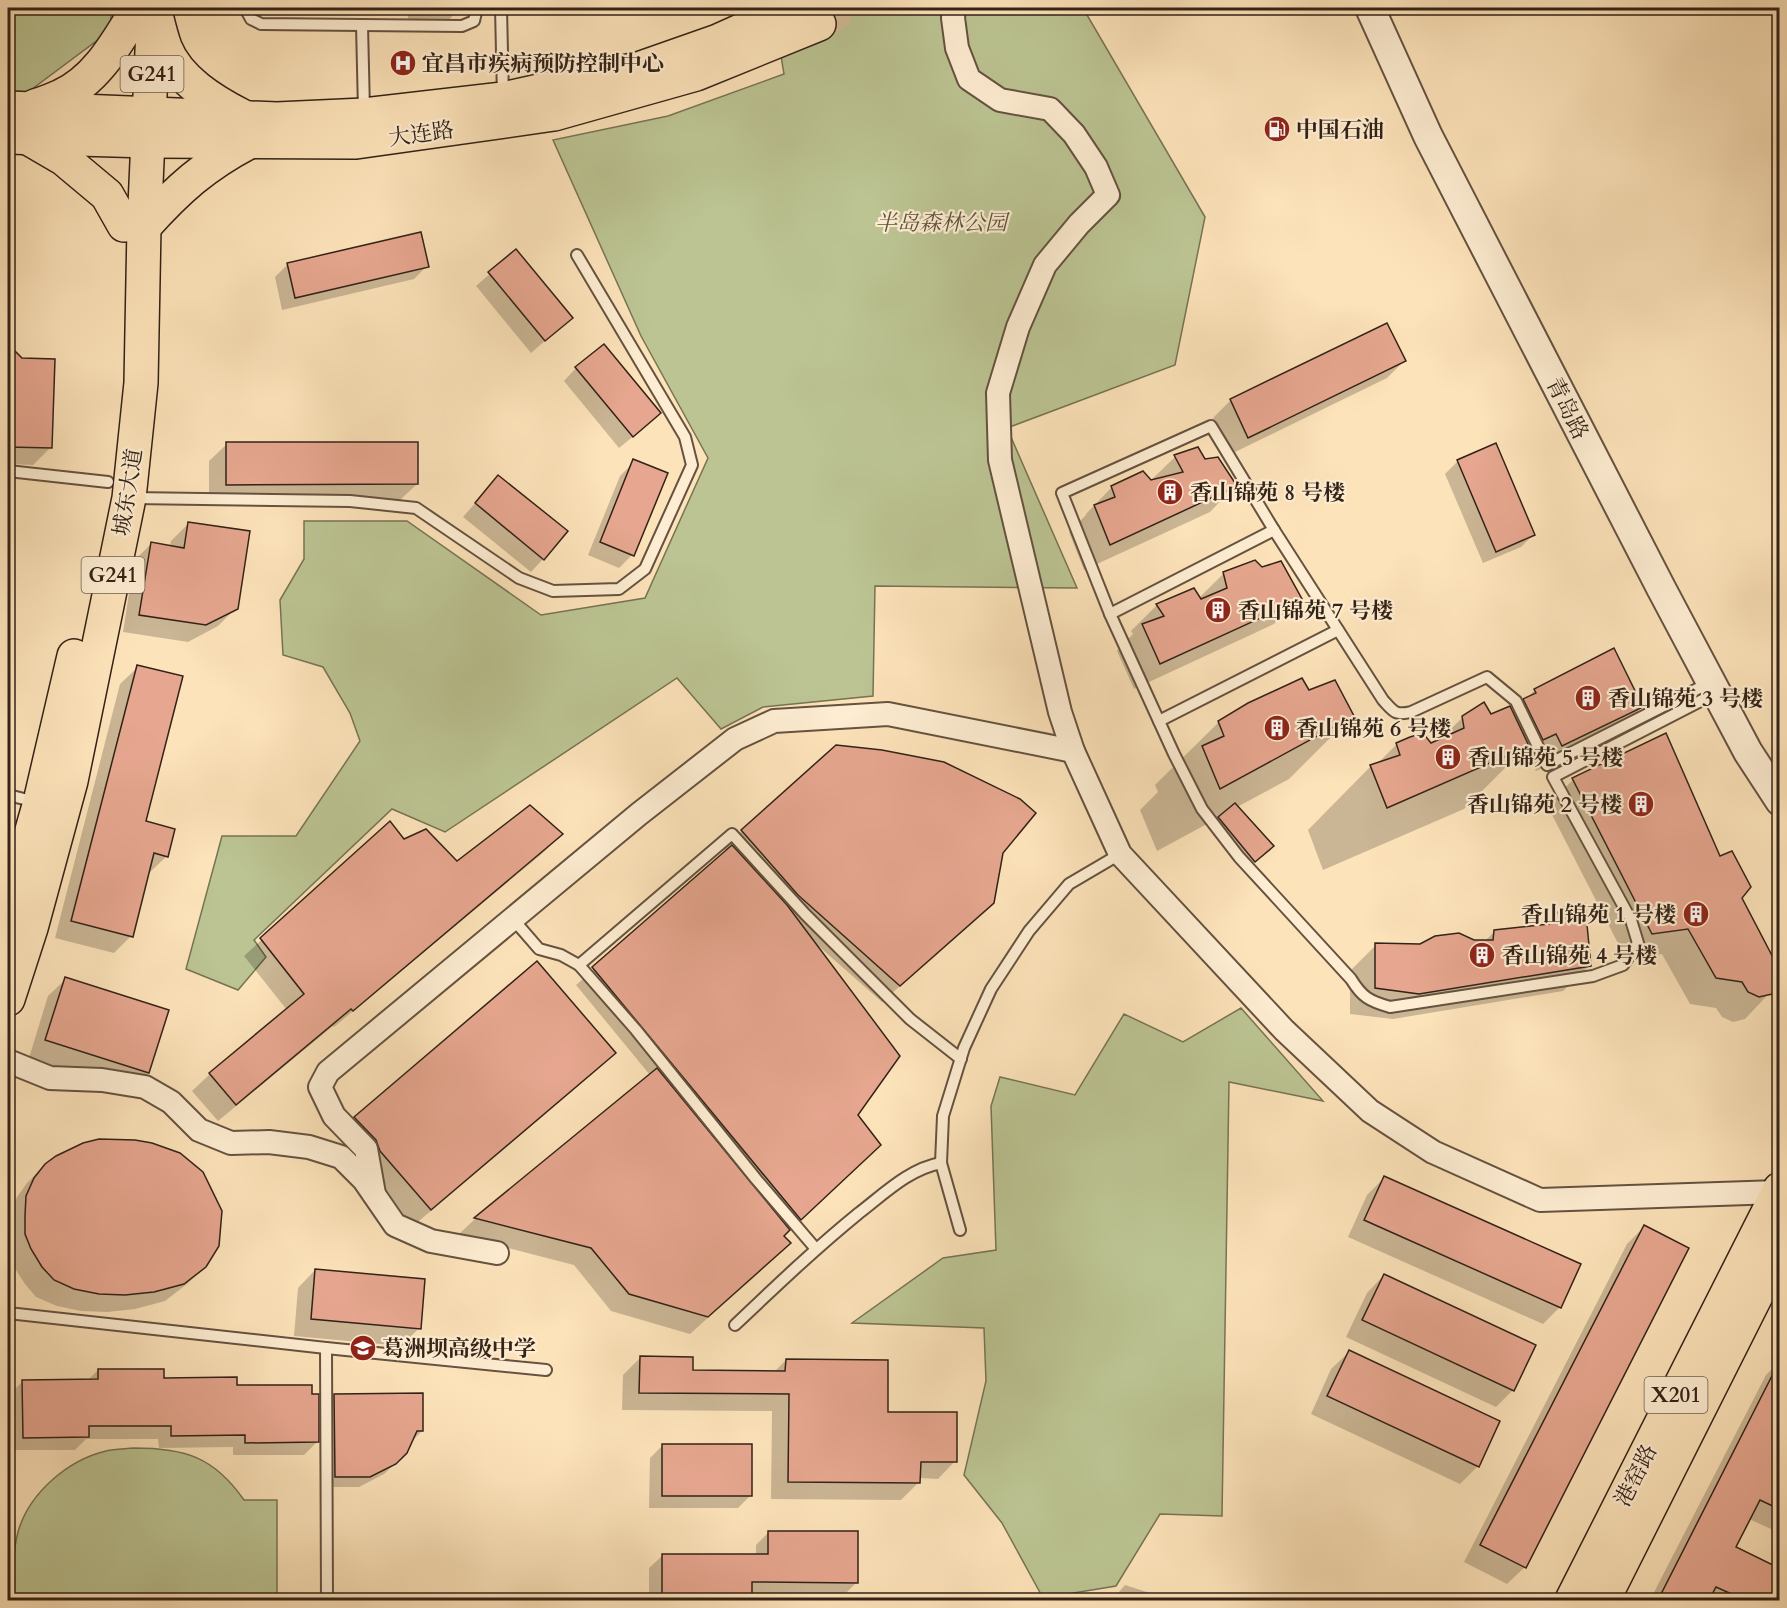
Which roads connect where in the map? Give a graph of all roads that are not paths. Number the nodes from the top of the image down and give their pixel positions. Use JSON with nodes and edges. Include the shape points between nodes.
{"nodes":[{"id":1,"x":146,"y":8,"type":"edge"},
{"id":2,"x":244,"y":8,"type":"edge"},
{"id":3,"x":477,"y":8,"type":"edge"},
{"id":4,"x":501,"y":8,"type":"edge"},
{"id":5,"x":954,"y":8,"type":"edge"},
{"id":6,"x":1370,"y":8,"type":"edge"},
{"id":7,"x":786,"y":10,"type":"tunnel mouth"},
{"id":8,"x":819,"y":24,"type":"tunnel mouth"},
{"id":9,"x":362,"y":26,"type":"junction"},
{"id":10,"x":504,"y":110,"type":"junction"},
{"id":11,"x":18,"y":122,"type":"edge"},
{"id":12,"x":140,"y":127,"type":"junction"},
{"id":13,"x":249,"y":128,"type":"junction"},
{"id":14,"x":365,"y":128,"type":"junction"},
{"id":15,"x":134,"y":226,"type":"junction"},
{"id":16,"x":576,"y":255,"type":"dead end"},
{"id":17,"x":8,"y":471,"type":"edge"},
{"id":18,"x":118,"y":490,"type":"junction"},
{"id":19,"x":1274,"y":530,"type":"junction"},
{"id":20,"x":1110,"y":614,"type":"junction"},
{"id":21,"x":1338,"y":630,"type":"junction"},
{"id":22,"x":1714,"y":687,"type":"junction"},
{"id":23,"x":1159,"y":721,"type":"junction"},
{"id":24,"x":1073,"y":751,"type":"junction"},
{"id":25,"x":1547,"y":765,"type":"junction"},
{"id":26,"x":1553,"y":777,"type":"junction"},
{"id":27,"x":8,"y":795,"type":"edge"},
{"id":28,"x":1779,"y":801,"type":"edge"},
{"id":29,"x":40,"y":802,"type":"junction"},
{"id":30,"x":1120,"y":854,"type":"junction"},
{"id":31,"x":8,"y":915,"type":"edge"},
{"id":32,"x":513,"y":919,"type":"junction"},
{"id":33,"x":579,"y":965,"type":"junction"},
{"id":34,"x":8,"y":999,"type":"edge"},
{"id":35,"x":961,"y":1059,"type":"junction"},
{"id":36,"x":8,"y":1061,"type":"edge"},
{"id":37,"x":941,"y":1163,"type":"junction"},
{"id":38,"x":1779,"y":1191,"type":"edge"},
{"id":39,"x":374,"y":1194,"type":"junction"},
{"id":40,"x":960,"y":1230,"type":"dead end"},
{"id":41,"x":1779,"y":1248,"type":"edge"},
{"id":42,"x":816,"y":1249,"type":"junction"},
{"id":43,"x":497,"y":1253,"type":"dead end"},
{"id":44,"x":8,"y":1313,"type":"edge"},
{"id":45,"x":735,"y":1325,"type":"dead end"},
{"id":46,"x":326,"y":1348,"type":"junction"},
{"id":47,"x":546,"y":1370,"type":"dead end"},
{"id":48,"x":327,"y":1600,"type":"edge"},
{"id":49,"x":1572,"y":1600,"type":"edge"},
{"id":50,"x":1603,"y":1600,"type":"edge"}],
"edges":[{"from":1,"to":11,"type":"main road","via":[[87,80]]},
{"from":1,"to":12,"type":"main road","name":"城东大道","number":"G241"},
{"from":1,"to":13,"type":"main road","via":[[184,75]]},
{"from":2,"to":9,"type":"lane","via":[[251,19],[261,24]]},
{"from":3,"to":9,"type":"lane","via":[[474,21],[462,26]]},
{"from":4,"to":10,"type":"lane"},
{"from":5,"to":24,"type":"street","via":[[957,48],[969,79],[1000,100],[1050,109],[1074,134],[1096,167],[1108,195],[1046,265],[1018,327],[998,393],[1000,460],[1060,712]]},
{"from":6,"to":22,"type":"street","name":"青岛路","via":[[1428,136]]},
{"from":7,"to":10,"type":"main road","name":"大连路","via":[[718,41]]},
{"from":8,"to":10,"type":"main road","name":"大连路","via":[[696,74],[554,114]]},
{"from":9,"to":14,"type":"lane"},
{"from":10,"to":14,"type":"main road","name":"大连路"},
{"from":11,"to":12,"type":"main road","name":"大连路"},
{"from":11,"to":15,"type":"main road","via":[[107,195]]},
{"from":12,"to":13,"type":"main road","name":"大连路"},
{"from":12,"to":15,"type":"main road","name":"城东大道","number":"G241"},
{"from":13,"to":14,"type":"main road","name":"大连路"},
{"from":13,"to":15,"type":"main road","via":[[221,156]]},
{"from":15,"to":18,"type":"main road","name":"城东大道","number":"G241","via":[[141,383]]},
{"from":16,"to":18,"type":"lane","via":[[685,437],[692,465],[645,569],[619,589],[553,591],[519,578],[416,508],[351,501]]},
{"from":17,"to":18,"type":"lane"},
{"from":18,"to":29,"type":"main road","name":"城东大道","number":"G241"},
{"from":18,"to":34,"type":"main road","name":"城东大道","number":"G241","via":[[71,781]]},
{"from":19,"to":20,"type":"lane"},
{"from":19,"to":20,"type":"lane","via":[[1211,426],[1062,493]]},
{"from":19,"to":21,"type":"lane"},
{"from":20,"to":23,"type":"lane"},
{"from":21,"to":23,"type":"lane"},
{"from":21,"to":25,"type":"lane","via":[[1383,700],[1401,715],[1487,677],[1516,701]]},
{"from":22,"to":25,"type":"lane"},
{"from":22,"to":26,"type":"lane"},
{"from":22,"to":28,"type":"street","name":"青岛路"},
{"from":23,"to":26,"type":"lane","via":[[1202,809],[1239,857],[1360,993],[1390,1006],[1593,975],[1623,965],[1638,944],[1631,920]]},
{"from":24,"to":30,"type":"street"},
{"from":24,"to":32,"type":"street","via":[[888,714],[774,721],[735,739]]},
{"from":25,"to":26,"type":"lane"},
{"from":27,"to":29,"type":"lane"},
{"from":29,"to":31,"type":"main road","name":"城东大道","number":"G241"},
{"from":30,"to":35,"type":"lane","via":[[1069,884],[1029,931],[991,989]]},
{"from":30,"to":38,"type":"street","via":[[1284,1030],[1370,1111],[1432,1152],[1540,1200]]},
{"from":32,"to":33,"type":"lane","via":[[539,949]]},
{"from":32,"to":39,"type":"street","via":[[328,1072],[320,1087],[334,1116],[366,1149]]},
{"from":33,"to":35,"type":"lane","via":[[732,834],[910,1019]]},
{"from":33,"to":42,"type":"lane"},
{"from":35,"to":37,"type":"lane","via":[[943,1116]]},
{"from":36,"to":39,"type":"street","via":[[50,1078],[145,1087],[171,1102],[199,1130],[231,1143],[309,1147],[340,1157]]},
{"from":37,"to":40,"type":"lane"},
{"from":37,"to":42,"type":"lane","via":[[926,1166],[899,1181]]},
{"from":38,"to":49,"type":"main road","name":"港窑路","number":"X201"},
{"from":39,"to":43,"type":"street","via":[[395,1225],[431,1241]]},
{"from":41,"to":50,"type":"main road","name":"港窑路","number":"X201"},
{"from":42,"to":45,"type":"lane"},
{"from":44,"to":46,"type":"lane"},
{"from":46,"to":47,"type":"lane"},
{"from":46,"to":48,"type":"lane"}]}
